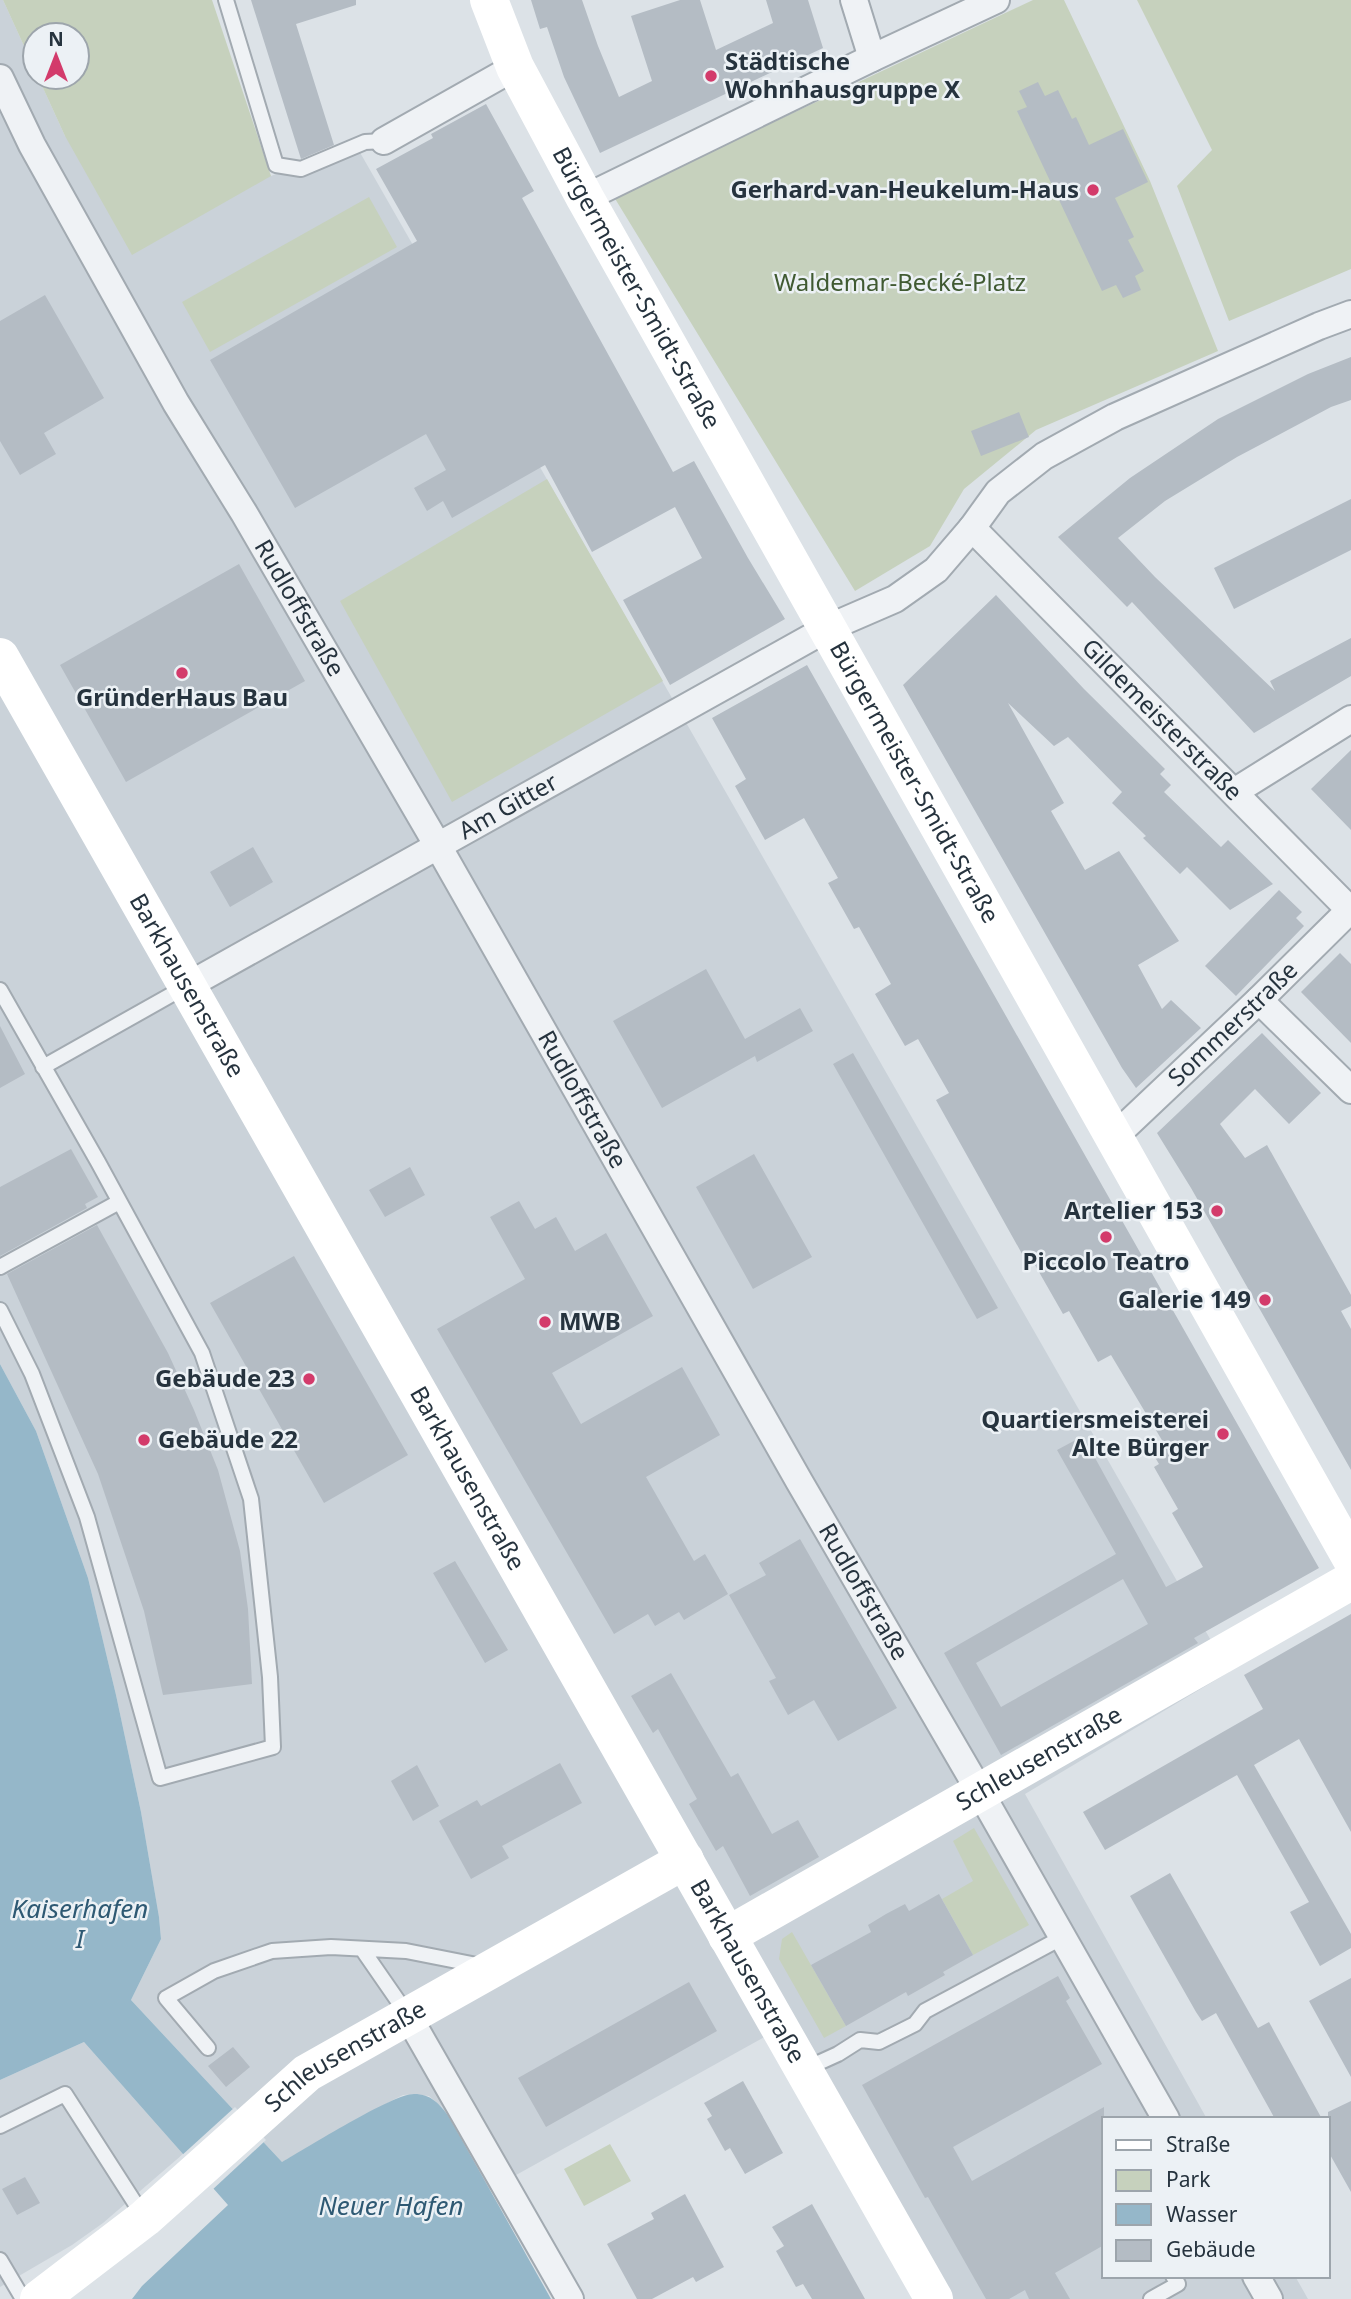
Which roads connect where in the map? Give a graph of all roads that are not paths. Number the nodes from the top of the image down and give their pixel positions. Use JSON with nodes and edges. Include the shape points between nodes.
{"nodes":[{"id":1,"x":226,"y":0,"type":"edge"},
{"id":2,"x":489,"y":0,"type":"edge"},
{"id":3,"x":855,"y":0,"type":"edge"},
{"id":4,"x":996,"y":0,"type":"edge"},
{"id":5,"x":872,"y":58,"type":"junction"},
{"id":6,"x":515,"y":67,"type":"junction"},
{"id":7,"x":0,"y":78,"type":"edge"},
{"id":8,"x":384,"y":141,"type":"joint"},
{"id":9,"x":585,"y":198,"type":"junction"},
{"id":10,"x":1351,"y":314,"type":"edge"},
{"id":11,"x":972,"y":528,"type":"junction"},
{"id":12,"x":828,"y":628,"type":"junction"},
{"id":13,"x":0,"y":657,"type":"edge"},
{"id":14,"x":1351,"y":719,"type":"edge"},
{"id":15,"x":1234,"y":792,"type":"junction"},
{"id":16,"x":438,"y":846,"type":"junction"},
{"id":17,"x":1350,"y":910,"type":"edge"},
{"id":18,"x":187,"y":986,"type":"junction"},
{"id":19,"x":0,"y":990,"type":"edge"},
{"id":20,"x":1259,"y":1000,"type":"junction"},
{"id":21,"x":43,"y":1067,"type":"junction"},
{"id":22,"x":1351,"y":1090,"type":"edge"},
{"id":23,"x":1114,"y":1137,"type":"junction"},
{"id":24,"x":119,"y":1202,"type":"junction"},
{"id":25,"x":0,"y":1267,"type":"edge"},
{"id":26,"x":0,"y":1310,"type":"edge"},
{"id":27,"x":1351,"y":1558,"type":"edge"},
{"id":28,"x":1351,"y":1581,"type":"edge"},
{"id":29,"x":980,"y":1792,"type":"junction"},
{"id":30,"x":685,"y":1860,"type":"junction"},
{"id":31,"x":727,"y":1936,"type":"junction"},
{"id":32,"x":1062,"y":1937,"type":"junction"},
{"id":33,"x":362,"y":1949,"type":"junction"},
{"id":34,"x":494,"y":1968,"type":"junction"},
{"id":35,"x":408,"y":2016,"type":"junction"},
{"id":36,"x":208,"y":2048,"type":"dead end"},
{"id":37,"x":804,"y":2070,"type":"junction"},
{"id":38,"x":1165,"y":2117,"type":"edge"},
{"id":39,"x":0,"y":2126,"type":"edge"},
{"id":40,"x":145,"y":2218,"type":"junction"},
{"id":41,"x":0,"y":2260,"type":"edge"},
{"id":42,"x":1174,"y":2278,"type":"edge"},
{"id":43,"x":1257,"y":2278,"type":"edge"},
{"id":44,"x":23,"y":2299,"type":"edge"},
{"id":45,"x":39,"y":2299,"type":"edge"},
{"id":46,"x":570,"y":2299,"type":"edge"},
{"id":47,"x":934,"y":2299,"type":"edge"},
{"id":48,"x":1151,"y":2299,"type":"edge"},
{"id":49,"x":1269,"y":2299,"type":"edge"}],
"edges":[{"from":1,"to":8,"type":"lane","via":[[276,165],[301,169],[365,142]]},
{"from":2,"to":6,"type":"street","name":"Bürgermeister-Smidt-Straße"},
{"from":3,"to":5,"type":"street"},
{"from":4,"to":5,"type":"street"},
{"from":5,"to":9,"type":"street"},
{"from":6,"to":8,"type":"street"},
{"from":6,"to":9,"type":"street","name":"Bürgermeister-Smidt-Straße"},
{"from":7,"to":16,"type":"street","name":"Rudloffstraße","via":[[32,145],[176,403]]},
{"from":9,"to":12,"type":"street","name":"Bürgermeister-Smidt-Straße"},
{"from":10,"to":11,"type":"street","via":[[1115,417],[1044,456],[998,492]]},
{"from":11,"to":12,"type":"street","via":[[936,570],[895,599]]},
{"from":11,"to":15,"type":"street","name":"Gildemeisterstraße"},
{"from":12,"to":16,"type":"street","name":"Am Gitter"},
{"from":12,"to":23,"type":"street","name":"Bürgermeister-Smidt-Straße"},
{"from":13,"to":18,"type":"street","name":"Barkhausenstraße"},
{"from":14,"to":15,"type":"street"},
{"from":15,"to":17,"type":"street","name":"Gildemeisterstraße"},
{"from":16,"to":18,"type":"street","name":"Am Gitter"},
{"from":16,"to":29,"type":"street","name":"Rudloffstraße"},
{"from":17,"to":20,"type":"street","name":"Sommerstraße"},
{"from":18,"to":21,"type":"lane"},
{"from":18,"to":30,"type":"street","name":"Barkhausenstraße"},
{"from":19,"to":21,"type":"lane"},
{"from":20,"to":22,"type":"street"},
{"from":20,"to":23,"type":"street","name":"Sommerstraße"},
{"from":21,"to":24,"type":"lane"},
{"from":23,"to":27,"type":"street","name":"Bürgermeister-Smidt-Straße"},
{"from":24,"to":25,"type":"lane"},
{"from":24,"to":26,"type":"lane","via":[[202,1353],[251,1499],[273,1747],[160,1777],[87,1517],[32,1374]]},
{"from":28,"to":29,"type":"street","name":"Schleusenstraße"},
{"from":29,"to":31,"type":"street","name":"Schleusenstraße"},
{"from":29,"to":32,"type":"street","name":"Rudloffstraße"},
{"from":30,"to":31,"type":"street","name":"Barkhausenstraße"},
{"from":30,"to":34,"type":"street","name":"Schleusenstraße"},
{"from":31,"to":37,"type":"street","name":"Barkhausenstraße"},
{"from":32,"to":37,"type":"lane","via":[[925,2011],[915,2024],[879,2042],[860,2040]]},
{"from":32,"to":38,"type":"street","name":"Rudloffstraße"},
{"from":33,"to":34,"type":"lane","via":[[406,1951]]},
{"from":33,"to":35,"type":"lane"},
{"from":33,"to":36,"type":"lane","via":[[272,1951],[214,1971],[166,1998]]},
{"from":34,"to":35,"type":"street","name":"Schleusenstraße"},
{"from":35,"to":40,"type":"street","name":"Schleusenstraße","via":[[307,2073]]},
{"from":35,"to":46,"type":"street"},
{"from":37,"to":47,"type":"street","name":"Barkhausenstraße"},
{"from":39,"to":40,"type":"lane","via":[[65,2094]]},
{"from":40,"to":45,"type":"street","name":"Schleusenstraße"},
{"from":41,"to":44,"type":"lane"},
{"from":42,"to":48,"type":"lane","via":[[1178,2284]]},
{"from":43,"to":49,"type":"street"}]}
